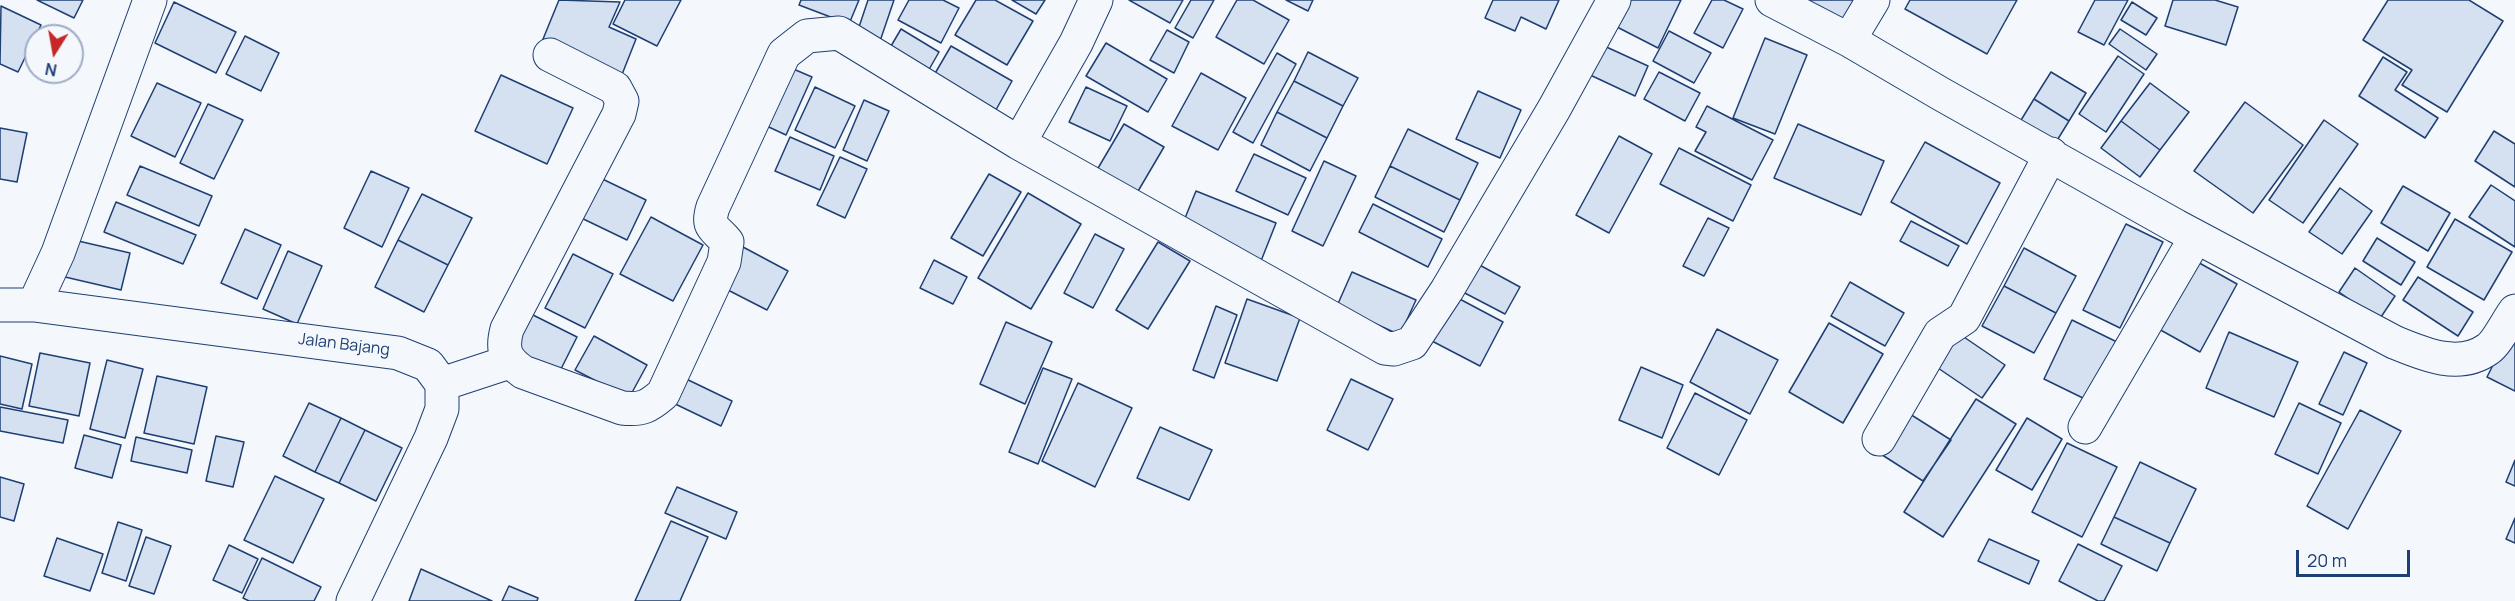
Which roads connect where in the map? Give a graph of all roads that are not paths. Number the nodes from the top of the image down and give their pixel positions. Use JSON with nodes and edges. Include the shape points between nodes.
{"nodes":[{"id":1,"x":150,"y":0,"type":"edge"},
{"id":2,"x":1096,"y":0,"type":"edge"},
{"id":3,"x":1614,"y":0,"type":"edge"},
{"id":4,"x":1772,"y":0,"type":"edge"},
{"id":5,"x":1873,"y":0,"type":"edge"},
{"id":6,"x":1849,"y":40,"type":"junction"},
{"id":7,"x":550,"y":55,"type":"dead end"},
{"id":8,"x":1018,"y":143,"type":"junction"},
{"id":9,"x":2051,"y":154,"type":"junction"},
{"id":10,"x":2196,"y":237,"type":"junction"},
{"id":11,"x":0,"y":305,"type":"edge"},
{"id":12,"x":34,"y":305,"type":"junction"},
{"id":13,"x":2515,"y":311,"type":"edge"},
{"id":14,"x":509,"y":362,"type":"junction"},
{"id":15,"x":442,"y":384,"type":"junction"},
{"id":16,"x":2085,"y":427,"type":"dead end"},
{"id":17,"x":1879,"y":439,"type":"dead end"},
{"id":18,"x":353,"y":601,"type":"edge"}],
"edges":[{"from":1,"to":12,"type":"street","via":[[58,254]]},
{"from":2,"to":8,"type":"street","via":[[1076,43]]},
{"from":3,"to":8,"type":"street","via":[[1447,290],[1412,343],[1394,350]]},
{"from":4,"to":6,"type":"street"},
{"from":5,"to":6,"type":"street"},
{"from":6,"to":9,"type":"street"},
{"from":7,"to":14,"type":"street","via":[[615,88],[622,101],[619,114],[507,329],[504,339]]},
{"from":8,"to":14,"type":"street","via":[[839,33],[807,36],[784,54],[713,207],[711,227],[727,242],[727,249],[663,394],[638,409],[622,408],[523,372]]},
{"from":9,"to":10,"type":"street"},
{"from":9,"to":17,"type":"street","via":[[1964,318],[1940,334]]},
{"from":10,"to":13,"type":"street","via":[[2394,342],[2430,356],[2460,360],[2489,349]]},
{"from":10,"to":16,"type":"street"},
{"from":11,"to":12,"type":"street","name":"Jalan Bajang"},
{"from":12,"to":15,"type":"street","name":"Jalan Bajang","via":[[399,353],[428,365]]},
{"from":14,"to":15,"type":"street"},
{"from":15,"to":18,"type":"street","via":[[442,409],[431,438]]}]}
